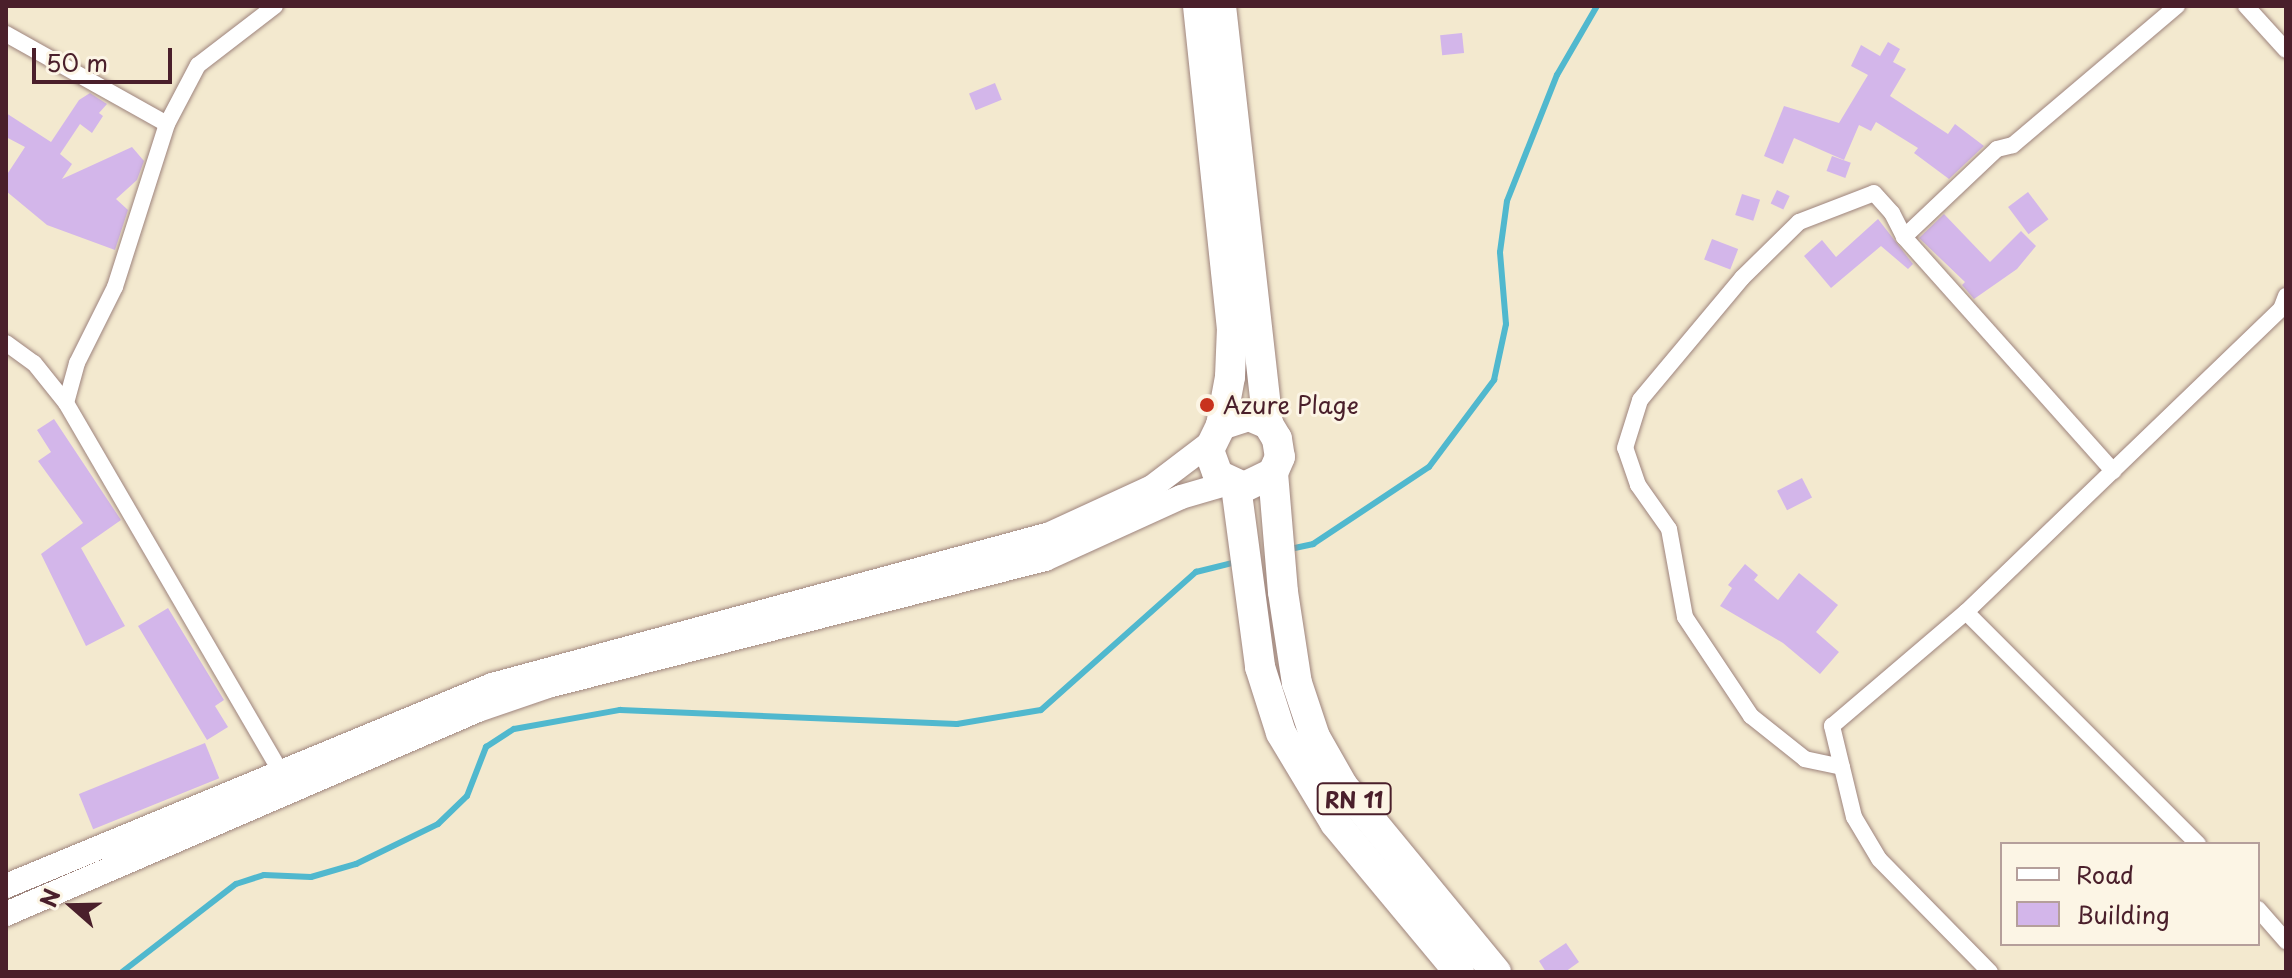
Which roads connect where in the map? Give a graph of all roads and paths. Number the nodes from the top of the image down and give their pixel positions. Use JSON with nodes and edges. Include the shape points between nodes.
{"nodes":[{"id":1,"x":275,"y":6,"type":"edge"},
{"id":2,"x":1198,"y":6,"type":"edge"},
{"id":3,"x":1221,"y":6,"type":"edge"},
{"id":4,"x":2177,"y":6,"type":"edge"},
{"id":5,"x":2246,"y":6,"type":"edge"},
{"id":6,"x":6,"y":34,"type":"edge"},
{"id":7,"x":2286,"y":50,"type":"edge"},
{"id":8,"x":167,"y":124,"type":"junction"},
{"id":9,"x":1904,"y":237,"type":"junction"},
{"id":10,"x":2286,"y":296,"type":"edge"},
{"id":11,"x":6,"y":343,"type":"edge"},
{"id":12,"x":66,"y":403,"type":"junction"},
{"id":13,"x":1268,"y":424,"type":"junction"},
{"id":14,"x":1215,"y":434,"type":"junction"},
{"id":15,"x":2113,"y":471,"type":"junction"},
{"id":16,"x":1273,"y":473,"type":"junction"},
{"id":17,"x":1235,"y":494,"type":"junction"},
{"id":18,"x":1966,"y":612,"type":"junction"},
{"id":19,"x":1842,"y":767,"type":"junction"},
{"id":20,"x":281,"y":773,"type":"junction"},
{"id":21,"x":2196,"y":842,"type":"edge"},
{"id":22,"x":6,"y":886,"type":"edge"},
{"id":23,"x":2260,"y":911,"type":"edge"},
{"id":24,"x":6,"y":914,"type":"edge"},
{"id":25,"x":2286,"y":941,"type":"edge"},
{"id":26,"x":1459,"y":972,"type":"edge"},
{"id":27,"x":1496,"y":972,"type":"edge"},
{"id":28,"x":1990,"y":972,"type":"edge"}],
"edges":[{"from":1,"to":8,"type":"street","via":[[198,65]]},
{"from":2,"to":14,"type":"highway","via":[[1232,327],[1230,377]]},
{"from":3,"to":13,"type":"highway"},
{"from":4,"to":9,"type":"street","via":[[2013,145],[1997,149]]},
{"from":5,"to":7,"type":"street"},
{"from":6,"to":8,"type":"street"},
{"from":8,"to":12,"type":"street","via":[[115,287],[77,363]]},
{"from":9,"to":15,"type":"street"},
{"from":9,"to":19,"type":"street","via":[[1874,193],[1799,222],[1742,278],[1640,400],[1625,448],[1638,485],[1669,529],[1685,617],[1751,716],[1805,759]]},
{"from":10,"to":15,"type":"street","via":[[2281,309]]},
{"from":11,"to":12,"type":"street","via":[[34,363]]},
{"from":12,"to":20,"type":"street"},
{"from":13,"to":14,"type":"highway","via":[[1249,416]]},
{"from":13,"to":16,"type":"highway","via":[[1280,448]]},
{"from":14,"to":17,"type":"highway","via":[[1214,470]]},
{"from":14,"to":20,"type":"main road","via":[[1152,487],[1050,534],[492,685]]},
{"from":15,"to":18,"type":"street"},
{"from":16,"to":17,"type":"highway"},
{"from":16,"to":27,"type":"highway","number":"RN 11","via":[[1297,683],[1328,762]]},
{"from":17,"to":24,"type":"main road","via":[[1181,497],[1045,559],[492,705]]},
{"from":17,"to":26,"type":"highway","number":"RN 11","via":[[1260,667],[1296,764],[1335,823]]},
{"from":18,"to":19,"type":"street","via":[[1832,726]]},
{"from":18,"to":21,"type":"street"},
{"from":19,"to":28,"type":"street","via":[[1854,817],[1879,859]]},
{"from":20,"to":22,"type":"main road"},
{"from":23,"to":25,"type":"street"}]}
